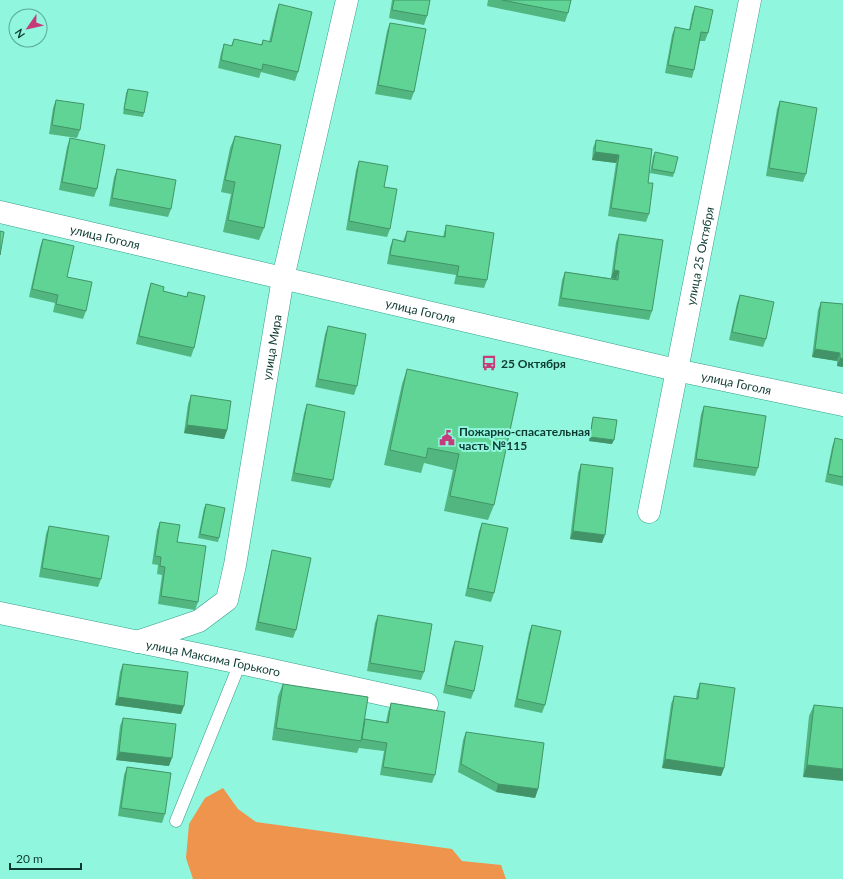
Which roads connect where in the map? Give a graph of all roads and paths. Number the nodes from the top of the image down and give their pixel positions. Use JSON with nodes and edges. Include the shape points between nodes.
{"nodes":[{"id":1,"x":347,"y":0,"type":"edge"},
{"id":2,"x":750,"y":0,"type":"edge"},
{"id":3,"x":0,"y":212,"type":"edge"},
{"id":4,"x":283,"y":278,"type":"junction"},
{"id":5,"x":676,"y":370,"type":"junction"},
{"id":6,"x":843,"y":405,"type":"edge"},
{"id":7,"x":649,"y":512,"type":"dead end"},
{"id":8,"x":0,"y":613,"type":"edge"},
{"id":9,"x":137,"y":642,"type":"junction"},
{"id":10,"x":240,"y":663,"type":"junction"},
{"id":11,"x":427,"y":704,"type":"dead end"},
{"id":12,"x":176,"y":821,"type":"dead end"}],
"edges":[{"from":1,"to":4,"type":"street","name":"улица Мира"},
{"from":2,"to":5,"type":"street","name":"улица 25 Октября"},
{"from":3,"to":4,"type":"street","name":"улица Гоголя"},
{"from":4,"to":5,"type":"street","name":"улица Гоголя"},
{"from":4,"to":9,"type":"street","name":"улица Мира","via":[[227,600],[199,621]]},
{"from":5,"to":6,"type":"street","name":"улица Гоголя"},
{"from":5,"to":7,"type":"street","name":"улица 25 Октября"},
{"from":8,"to":9,"type":"street","name":"улица Максима Горького"},
{"from":9,"to":10,"type":"street","name":"улица Максима Горького"},
{"from":10,"to":11,"type":"street","name":"улица Максима Горького"},
{"from":10,"to":12,"type":"lane"}]}
